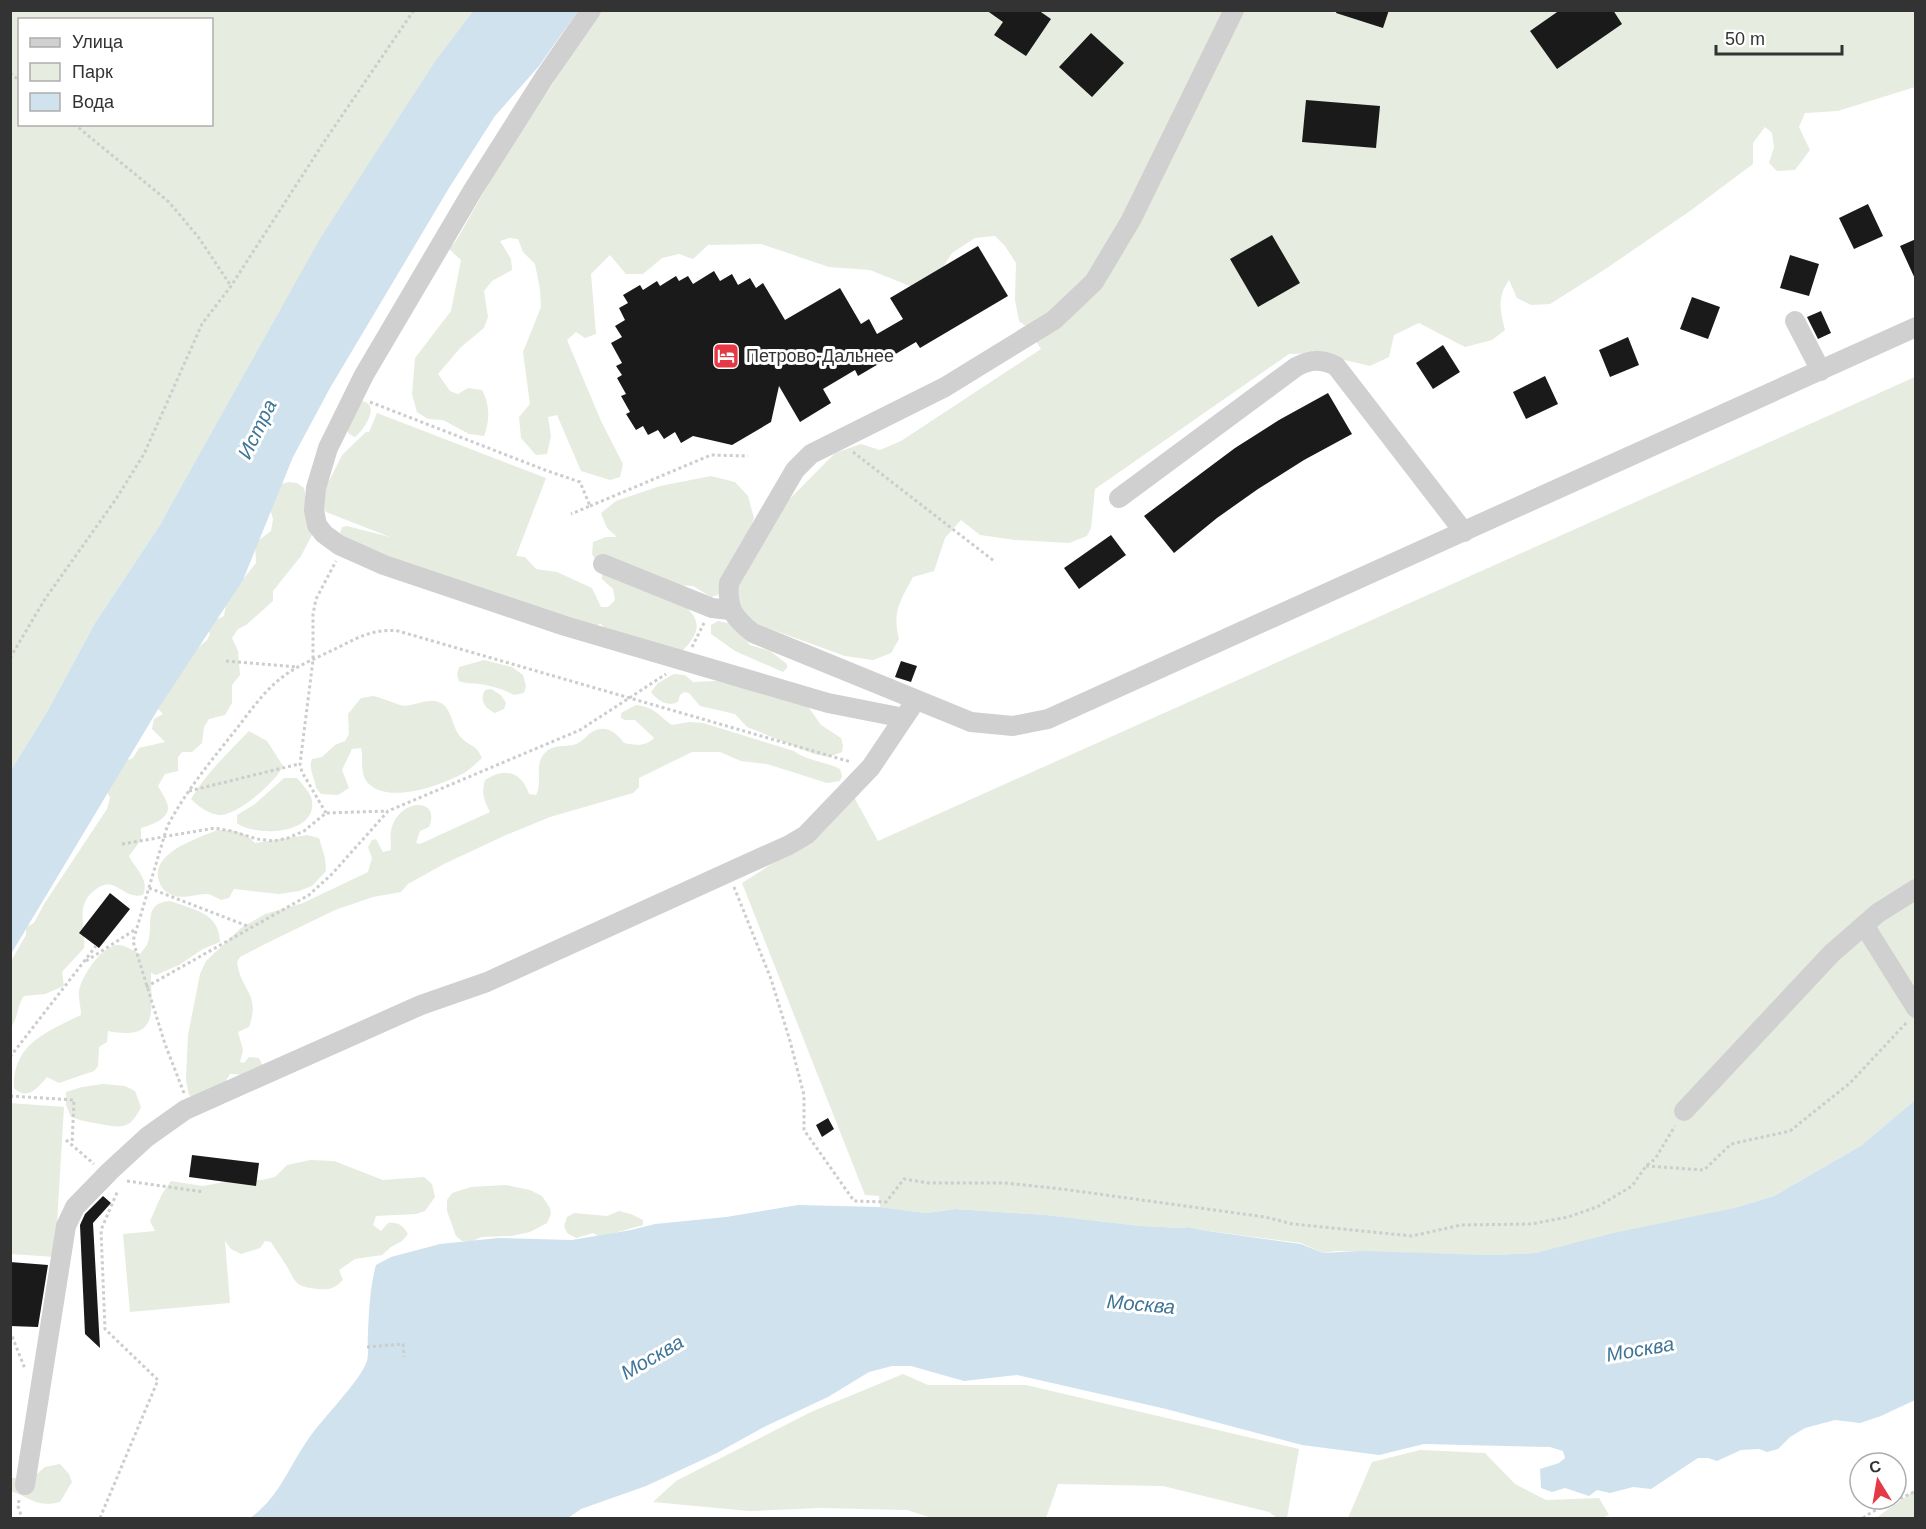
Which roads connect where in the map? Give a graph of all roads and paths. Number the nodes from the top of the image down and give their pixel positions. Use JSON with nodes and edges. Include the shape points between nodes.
{"nodes":[{"id":1,"x":414,"y":10,"type":"edge"},
{"id":2,"x":591,"y":10,"type":"edge"},
{"id":3,"x":1234,"y":10,"type":"edge"},
{"id":4,"x":76,"y":126,"type":"edge"},
{"id":5,"x":231,"y":286,"type":"junction"},
{"id":6,"x":1795,"y":321,"type":"dead end"},
{"id":7,"x":1916,"y":327,"type":"edge"},
{"id":8,"x":1821,"y":371,"type":"junction"},
{"id":9,"x":354,"y":396,"type":"junction"},
{"id":10,"x":839,"y":438,"type":"junction"},
{"id":11,"x":748,"y":456,"type":"dead end"},
{"id":12,"x":1119,"y":498,"type":"dead end"},
{"id":13,"x":590,"y":506,"type":"junction"},
{"id":14,"x":571,"y":514,"type":"dead end"},
{"id":15,"x":1464,"y":532,"type":"junction"},
{"id":16,"x":349,"y":550,"type":"junction"},
{"id":17,"x":994,"y":561,"type":"dead end"},
{"id":18,"x":603,"y":564,"type":"dead end"},
{"id":19,"x":721,"y":609,"type":"junction"},
{"id":20,"x":10,"y":658,"type":"edge"},
{"id":21,"x":313,"y":660,"type":"junction"},
{"id":22,"x":226,"y":661,"type":"dead end"},
{"id":23,"x":684,"y":662,"type":"junction"},
{"id":24,"x":298,"y":667,"type":"junction"},
{"id":25,"x":628,"y":699,"type":"junction"},
{"id":26,"x":916,"y":700,"type":"junction"},
{"id":27,"x":904,"y":718,"type":"junction"},
{"id":28,"x":300,"y":764,"type":"junction"},
{"id":29,"x":871,"y":767,"type":"junction"},
{"id":30,"x":187,"y":792,"type":"junction"},
{"id":31,"x":388,"y":811,"type":"junction"},
{"id":32,"x":326,"y":813,"type":"junction"},
{"id":33,"x":164,"y":836,"type":"junction"},
{"id":34,"x":122,"y":844,"type":"dead end"},
{"id":35,"x":728,"y":872,"type":"junction"},
{"id":36,"x":148,"y":888,"type":"junction"},
{"id":37,"x":1916,"y":889,"type":"edge"},
{"id":38,"x":1864,"y":925,"type":"junction"},
{"id":39,"x":250,"y":927,"type":"junction"},
{"id":40,"x":136,"y":928,"type":"junction"},
{"id":41,"x":96,"y":946,"type":"dead end"},
{"id":42,"x":82,"y":964,"type":"junction"},
{"id":43,"x":146,"y":987,"type":"junction"},
{"id":44,"x":1916,"y":1008,"type":"edge"},
{"id":45,"x":1916,"y":1014,"type":"edge"},
{"id":46,"x":10,"y":1057,"type":"edge"},
{"id":47,"x":10,"y":1096,"type":"edge"},
{"id":48,"x":190,"y":1108,"type":"junction"},
{"id":49,"x":1684,"y":1111,"type":"joint"},
{"id":50,"x":66,"y":1140,"type":"dead end"},
{"id":51,"x":72,"y":1145,"type":"junction"},
{"id":52,"x":1646,"y":1166,"type":"junction"},
{"id":53,"x":116,"y":1181,"type":"junction"},
{"id":54,"x":204,"y":1192,"type":"dead end"},
{"id":55,"x":367,"y":1347,"type":"dead end"},
{"id":56,"x":404,"y":1357,"type":"dead end"},
{"id":57,"x":26,"y":1479,"type":"dead end"},
{"id":58,"x":1916,"y":1491,"type":"edge"},
{"id":59,"x":100,"y":1518,"type":"edge"},
{"id":60,"x":1863,"y":1518,"type":"edge"}],
"edges":[{"from":1,"to":5,"type":"path"},
{"from":2,"to":9,"type":"street","via":[[474,190]]},
{"from":3,"to":10,"type":"street","via":[[1131,220],[1094,282],[1054,320],[945,387]]},
{"from":4,"to":5,"type":"path","via":[[169,202]]},
{"from":5,"to":20,"type":"path","via":[[202,324],[144,454],[45,599]]},
{"from":6,"to":8,"type":"street"},
{"from":7,"to":8,"type":"street"},
{"from":8,"to":15,"type":"street"},
{"from":9,"to":13,"type":"path","via":[[580,482]]},
{"from":9,"to":16,"type":"street","via":[[328,448],[314,510],[324,534]]},
{"from":10,"to":17,"type":"path"},
{"from":10,"to":19,"type":"street","via":[[811,454],[795,470],[729,583],[728,599]]},
{"from":11,"to":13,"type":"path","via":[[711,455]]},
{"from":12,"to":15,"type":"street","via":[[1296,367],[1309,360],[1324,360],[1336,366]]},
{"from":13,"to":14,"type":"path"},
{"from":15,"to":26,"type":"street","via":[[1048,719],[1013,726],[971,722]]},
{"from":16,"to":21,"type":"path","via":[[332,566],[316,599]]},
{"from":16,"to":23,"type":"street","via":[[463,592]]},
{"from":18,"to":19,"type":"street"},
{"from":19,"to":23,"type":"path"},
{"from":19,"to":26,"type":"street","via":[[753,633]]},
{"from":21,"to":24,"type":"path"},
{"from":21,"to":25,"type":"path","via":[[364,635],[387,630]]},
{"from":21,"to":28,"type":"path"},
{"from":22,"to":24,"type":"path"},
{"from":23,"to":25,"type":"path"},
{"from":23,"to":27,"type":"street","via":[[828,703]]},
{"from":24,"to":30,"type":"path","via":[[272,686]]},
{"from":25,"to":29,"type":"path"},
{"from":25,"to":31,"type":"path","via":[[580,730]]},
{"from":26,"to":27,"type":"street"},
{"from":27,"to":29,"type":"street"},
{"from":28,"to":30,"type":"path"},
{"from":28,"to":32,"type":"path"},
{"from":29,"to":35,"type":"street","via":[[806,835]]},
{"from":30,"to":33,"type":"path"},
{"from":31,"to":32,"type":"path"},
{"from":31,"to":39,"type":"path","via":[[309,895]]},
{"from":32,"to":33,"type":"path","via":[[304,831],[274,841],[215,828]]},
{"from":33,"to":34,"type":"path"},
{"from":33,"to":36,"type":"path"},
{"from":35,"to":48,"type":"street","via":[[487,982],[422,1005]]},
{"from":35,"to":52,"type":"path","via":[[771,979],[804,1095],[804,1130],[854,1201],[886,1202],[904,1179],[929,1183],[1005,1183],[1293,1224],[1412,1236],[1461,1225],[1531,1224],[1568,1217],[1597,1207],[1632,1186]]},
{"from":36,"to":39,"type":"path"},
{"from":36,"to":40,"type":"path"},
{"from":37,"to":38,"type":"street"},
{"from":38,"to":44,"type":"street"},
{"from":38,"to":49,"type":"street","via":[[1832,953]]},
{"from":39,"to":43,"type":"path"},
{"from":40,"to":42,"type":"path"},
{"from":40,"to":43,"type":"path","via":[[132,941]]},
{"from":41,"to":42,"type":"path"},
{"from":42,"to":46,"type":"path"},
{"from":43,"to":48,"type":"path"},
{"from":45,"to":52,"type":"path","via":[[1850,1083],[1790,1131],[1731,1144],[1704,1170]]},
{"from":47,"to":51,"type":"path","via":[[74,1100]]},
{"from":48,"to":53,"type":"street","via":[[147,1137]]},
{"from":49,"to":52,"type":"path"},
{"from":50,"to":51,"type":"path"},
{"from":51,"to":53,"type":"path"},
{"from":53,"to":54,"type":"path"},
{"from":53,"to":57,"type":"street","via":[[75,1207],[66,1226]]},
{"from":53,"to":59,"type":"path","via":[[101,1230],[105,1329],[158,1380]]},
{"from":55,"to":56,"type":"path","via":[[402,1344]]},
{"from":58,"to":60,"type":"path"}]}
